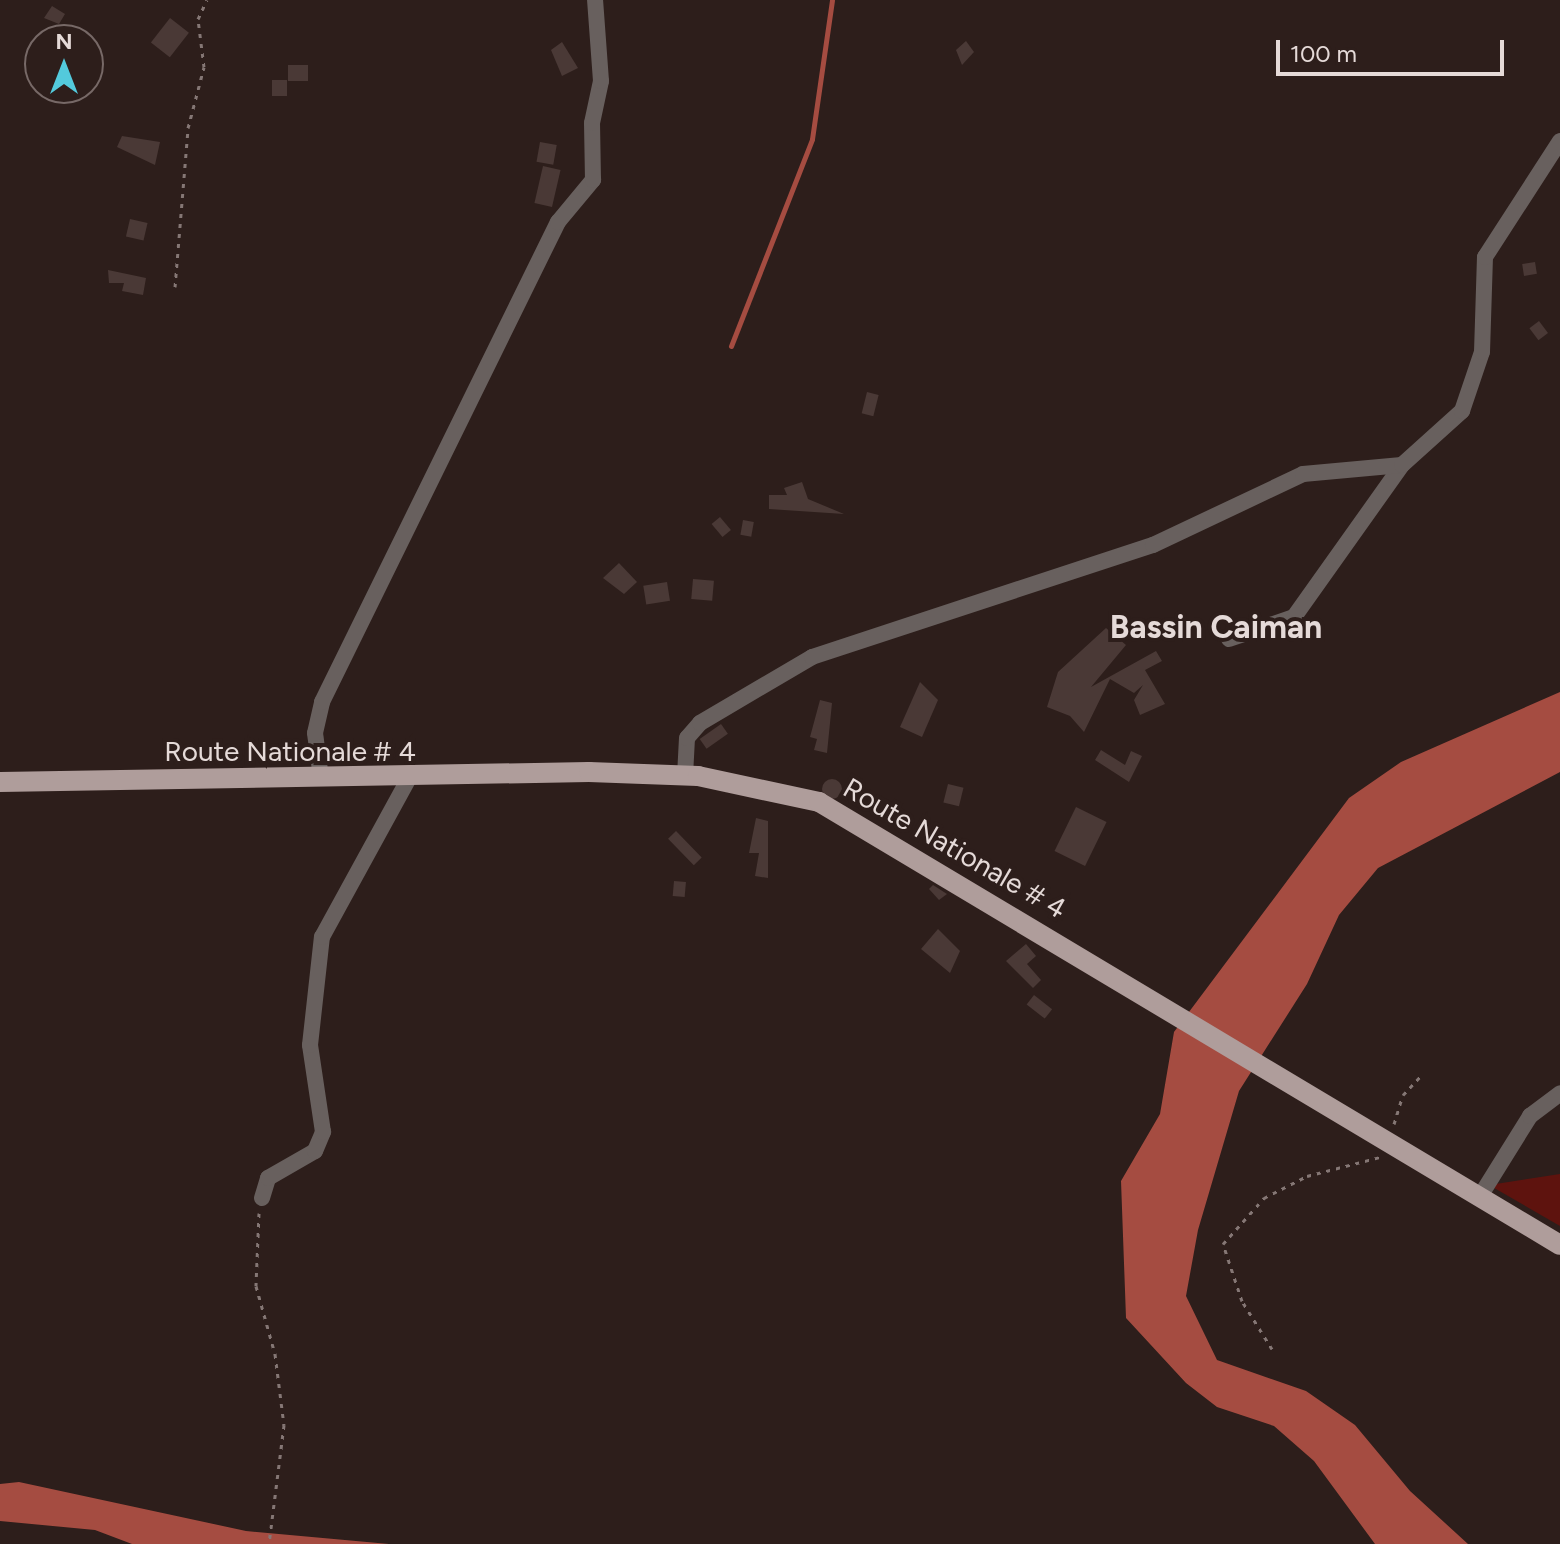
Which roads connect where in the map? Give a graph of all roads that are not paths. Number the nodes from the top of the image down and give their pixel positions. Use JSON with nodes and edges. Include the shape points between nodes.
{"nodes":[{"id":1,"x":595,"y":0,"type":"edge"},
{"id":2,"x":1560,"y":141,"type":"edge"},
{"id":3,"x":1402,"y":465,"type":"junction"},
{"id":4,"x":1229,"y":639,"type":"dead end"},
{"id":5,"x":685,"y":776,"type":"junction"},
{"id":6,"x":321,"y":778,"type":"junction"},
{"id":7,"x":409,"y":778,"type":"junction"},
{"id":8,"x":0,"y":782,"type":"edge"},
{"id":9,"x":1560,"y":1093,"type":"edge"},
{"id":10,"x":262,"y":1198,"type":"road end"},
{"id":11,"x":1479,"y":1198,"type":"junction"},
{"id":12,"x":1560,"y":1245,"type":"edge"}],
"edges":[{"from":1,"to":6,"type":"street","via":[[601,81],[592,123],[593,180],[558,222],[322,702],[315,733]]},
{"from":2,"to":3,"type":"street","via":[[1485,257],[1482,352],[1462,411]]},
{"from":3,"to":4,"type":"street","via":[[1294,617]]},
{"from":3,"to":5,"type":"street","via":[[1303,474],[1153,545],[812,657],[700,723],[687,738]]},
{"from":5,"to":7,"type":"main road","name":"Route Nationale # 4"},
{"from":5,"to":11,"type":"main road","name":"Route Nationale # 4","via":[[819,802],[1177,1012],[1380,1142]]},
{"from":6,"to":7,"type":"main road","name":"Route Nationale # 4"},
{"from":6,"to":8,"type":"main road","name":"Route Nationale # 4"},
{"from":7,"to":10,"type":"street","via":[[322,937],[310,1045],[323,1132],[315,1151],[268,1178]]},
{"from":9,"to":11,"type":"street","via":[[1530,1116]]},
{"from":11,"to":12,"type":"main road","name":"Route Nationale # 4"}]}
